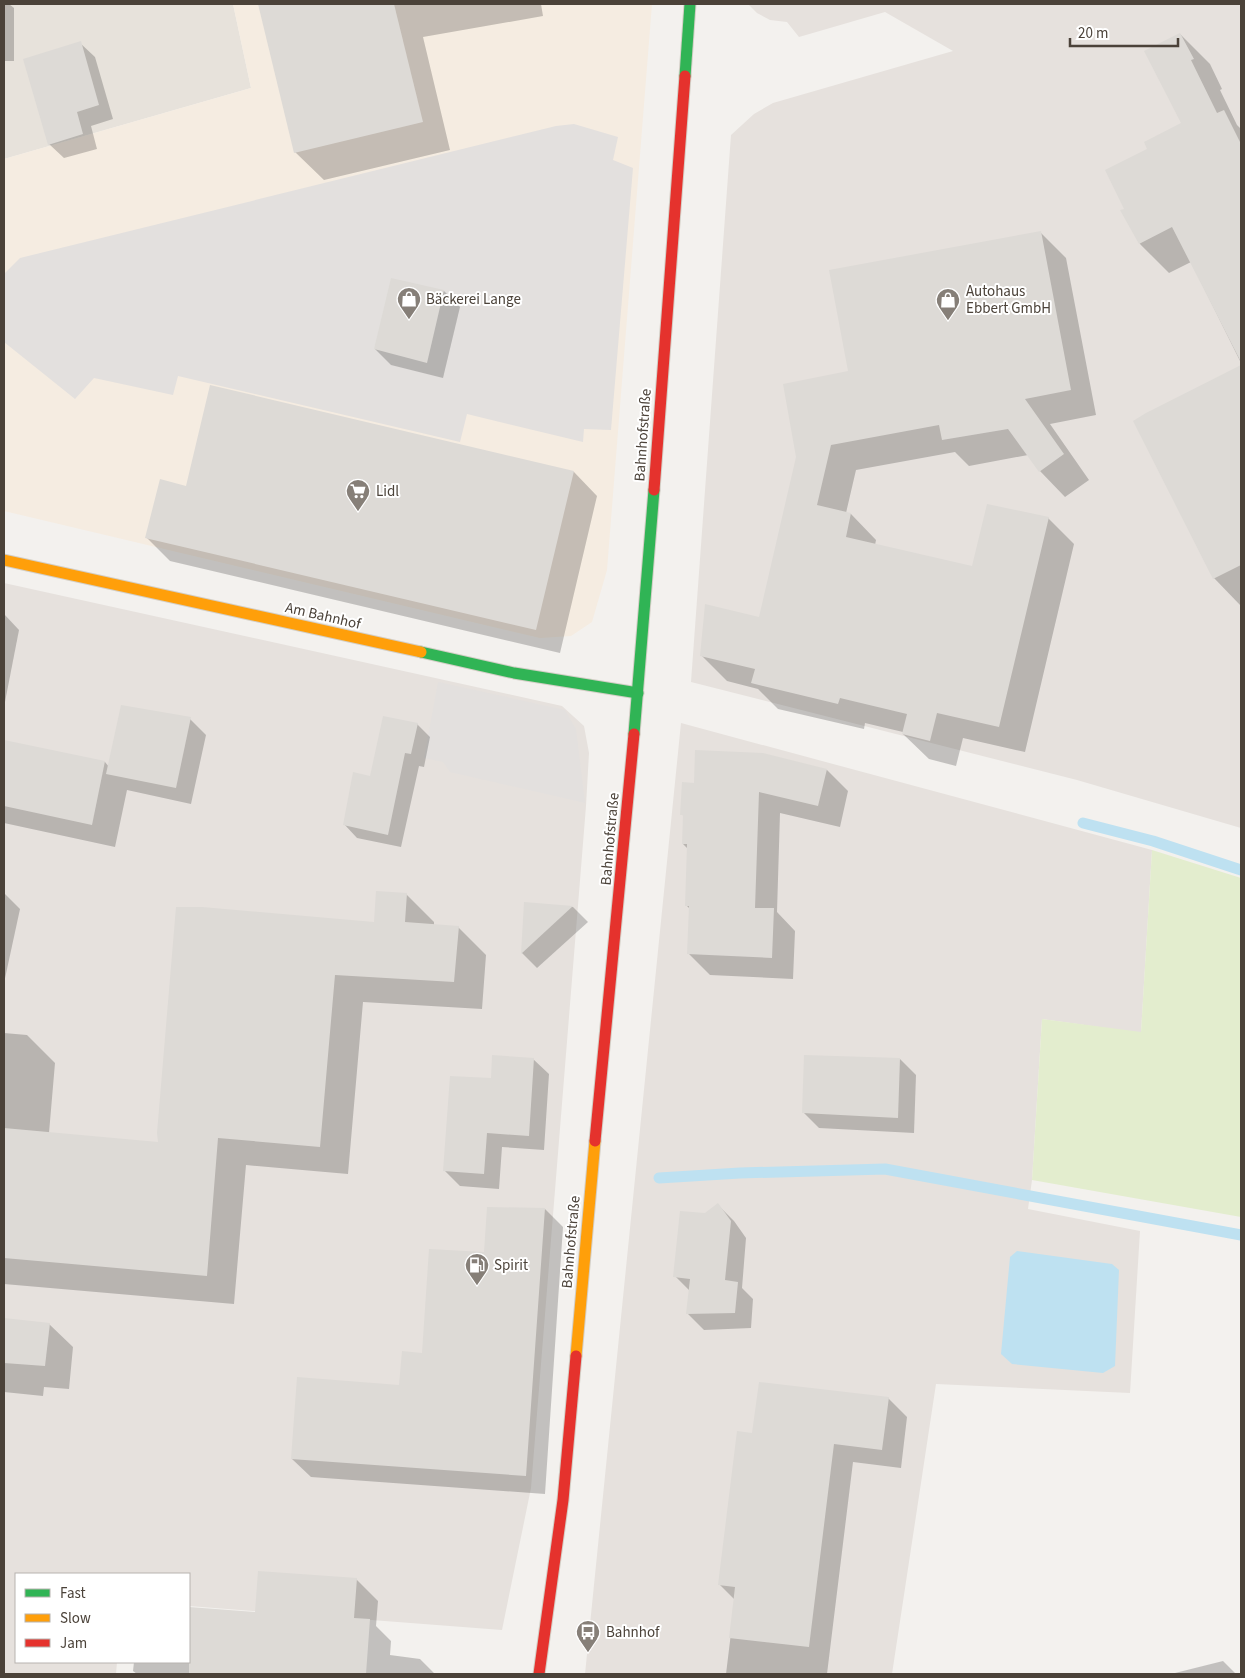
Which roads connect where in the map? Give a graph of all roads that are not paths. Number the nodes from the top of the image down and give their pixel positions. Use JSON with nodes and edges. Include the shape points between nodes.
{"nodes":[{"id":1,"x":690,"y":4,"type":"edge"},
{"id":2,"x":4,"y":560,"type":"edge"},
{"id":3,"x":638,"y":693,"type":"junction"},
{"id":4,"x":539,"y":1674,"type":"edge"}],
"edges":[{"from":1,"to":3,"type":"main road","name":"Bahnhofstraße"},
{"from":2,"to":3,"type":"main road","name":"Am Bahnhof","via":[[514,673]]},
{"from":3,"to":4,"type":"main road","name":"Bahnhofstraße","via":[[563,1500]]}]}
